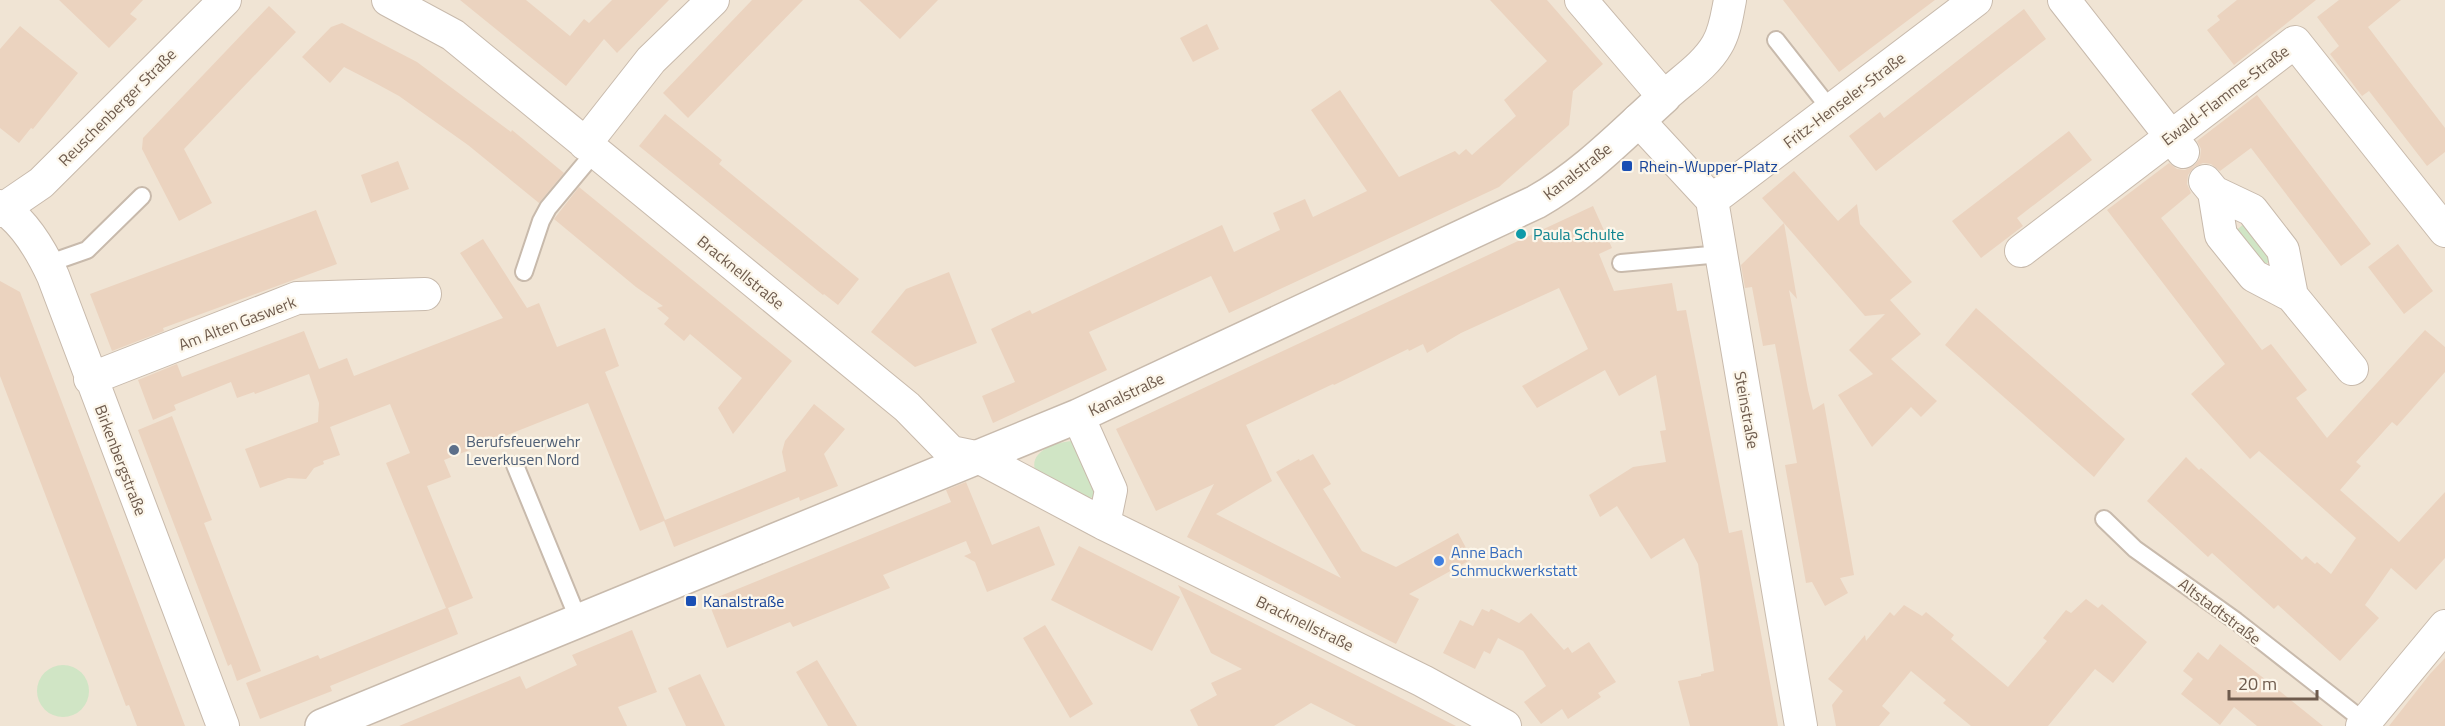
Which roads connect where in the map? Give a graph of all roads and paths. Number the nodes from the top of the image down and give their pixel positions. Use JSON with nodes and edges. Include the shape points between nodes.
{"nodes":[{"id":1,"x":225,"y":0,"type":"edge"},
{"id":2,"x":388,"y":0,"type":"edge"},
{"id":3,"x":713,"y":0,"type":"edge"},
{"id":4,"x":1581,"y":0,"type":"edge"},
{"id":5,"x":1730,"y":0,"type":"edge"},
{"id":6,"x":1976,"y":0,"type":"edge"},
{"id":7,"x":2064,"y":0,"type":"edge"},
{"id":8,"x":1776,"y":40,"type":"dead end"},
{"id":9,"x":1664,"y":97,"type":"junction"},
{"id":10,"x":1831,"y":110,"type":"junction"},
{"id":11,"x":1638,"y":120,"type":"junction"},
{"id":12,"x":2176,"y":145,"type":"junction"},
{"id":13,"x":590,"y":148,"type":"junction"},
{"id":14,"x":2210,"y":187,"type":"dead end"},
{"id":15,"x":142,"y":196,"type":"dead end"},
{"id":16,"x":1712,"y":200,"type":"junction"},
{"id":17,"x":1,"y":208,"type":"edge"},
{"id":18,"x":2445,"y":231,"type":"edge"},
{"id":19,"x":2021,"y":251,"type":"dead end"},
{"id":20,"x":1721,"y":255,"type":"junction"},
{"id":21,"x":1621,"y":263,"type":"dead end"},
{"id":22,"x":47,"y":264,"type":"junction"},
{"id":23,"x":524,"y":272,"type":"dead end"},
{"id":24,"x":425,"y":294,"type":"dead end"},
{"id":25,"x":2352,"y":369,"type":"dead end"},
{"id":26,"x":90,"y":379,"type":"junction"},
{"id":27,"x":1078,"y":416,"type":"junction"},
{"id":28,"x":980,"y":458,"type":"junction"},
{"id":29,"x":515,"y":465,"type":"dead end"},
{"id":30,"x":2104,"y":519,"type":"dead end"},
{"id":31,"x":1104,"y":524,"type":"junction"},
{"id":32,"x":579,"y":621,"type":"junction"},
{"id":33,"x":2445,"y":626,"type":"edge"},
{"id":34,"x":2364,"y":724,"type":"edge"},
{"id":35,"x":223,"y":726,"type":"edge"},
{"id":36,"x":322,"y":726,"type":"edge"},
{"id":37,"x":1505,"y":726,"type":"edge"},
{"id":38,"x":1801,"y":726,"type":"edge"}],
"edges":[{"from":1,"to":17,"type":"street","name":"Reuschenberger Straße","via":[[41,183]]},
{"from":2,"to":13,"type":"street","name":"Bracknellstraße","via":[[453,35]]},
{"from":3,"to":13,"type":"street","via":[[651,60]]},
{"from":4,"to":9,"type":"street"},
{"from":5,"to":9,"type":"street","via":[[1718,44]]},
{"from":6,"to":10,"type":"street","name":"Fritz-Henseler-Straße"},
{"from":7,"to":12,"type":"street"},
{"from":8,"to":10,"type":"lane"},
{"from":9,"to":11,"type":"street","name":"Kanalstraße"},
{"from":10,"to":16,"type":"street","name":"Fritz-Henseler-Straße"},
{"from":11,"to":16,"type":"street"},
{"from":11,"to":27,"type":"street","name":"Kanalstraße","via":[[1587,166],[1536,202]]},
{"from":12,"to":18,"type":"street","name":"Ewald-Flamme-Straße","via":[[2295,42]]},
{"from":12,"to":19,"type":"street","name":"Ewald-Flamme-Straße"},
{"from":13,"to":23,"type":"lane","via":[[541,221]]},
{"from":13,"to":28,"type":"street","name":"Bracknellstraße","via":[[907,407],[951,452]]},
{"from":14,"to":25,"type":"street","via":[[2252,210],[2283,250],[2292,296]]},
{"from":15,"to":22,"type":"lane","via":[[87,249]]},
{"from":16,"to":20,"type":"street","name":"Steinstraße"},
{"from":17,"to":22,"type":"street","name":"Birkenbergstraße","via":[[21,224]]},
{"from":20,"to":21,"type":"lane"},
{"from":20,"to":38,"type":"street","name":"Steinstraße"},
{"from":22,"to":26,"type":"street","name":"Birkenbergstraße"},
{"from":24,"to":26,"type":"street","name":"Am Alten Gaswerk","via":[[297,298]]},
{"from":26,"to":35,"type":"street","name":"Birkenbergstraße"},
{"from":27,"to":28,"type":"street","name":"Kanalstraße"},
{"from":27,"to":31,"type":"street","via":[[1111,490]]},
{"from":28,"to":31,"type":"street","name":"Bracknellstraße"},
{"from":28,"to":32,"type":"street","name":"Kanalstraße"},
{"from":29,"to":32,"type":"lane"},
{"from":30,"to":34,"type":"lane","name":"Altstadtstraße","via":[[2135,549],[2236,621]]},
{"from":31,"to":37,"type":"street","name":"Bracknellstraße"},
{"from":32,"to":36,"type":"street","name":"Kanalstraße"},
{"from":33,"to":34,"type":"street","name":"Altstadtstraße"}]}
